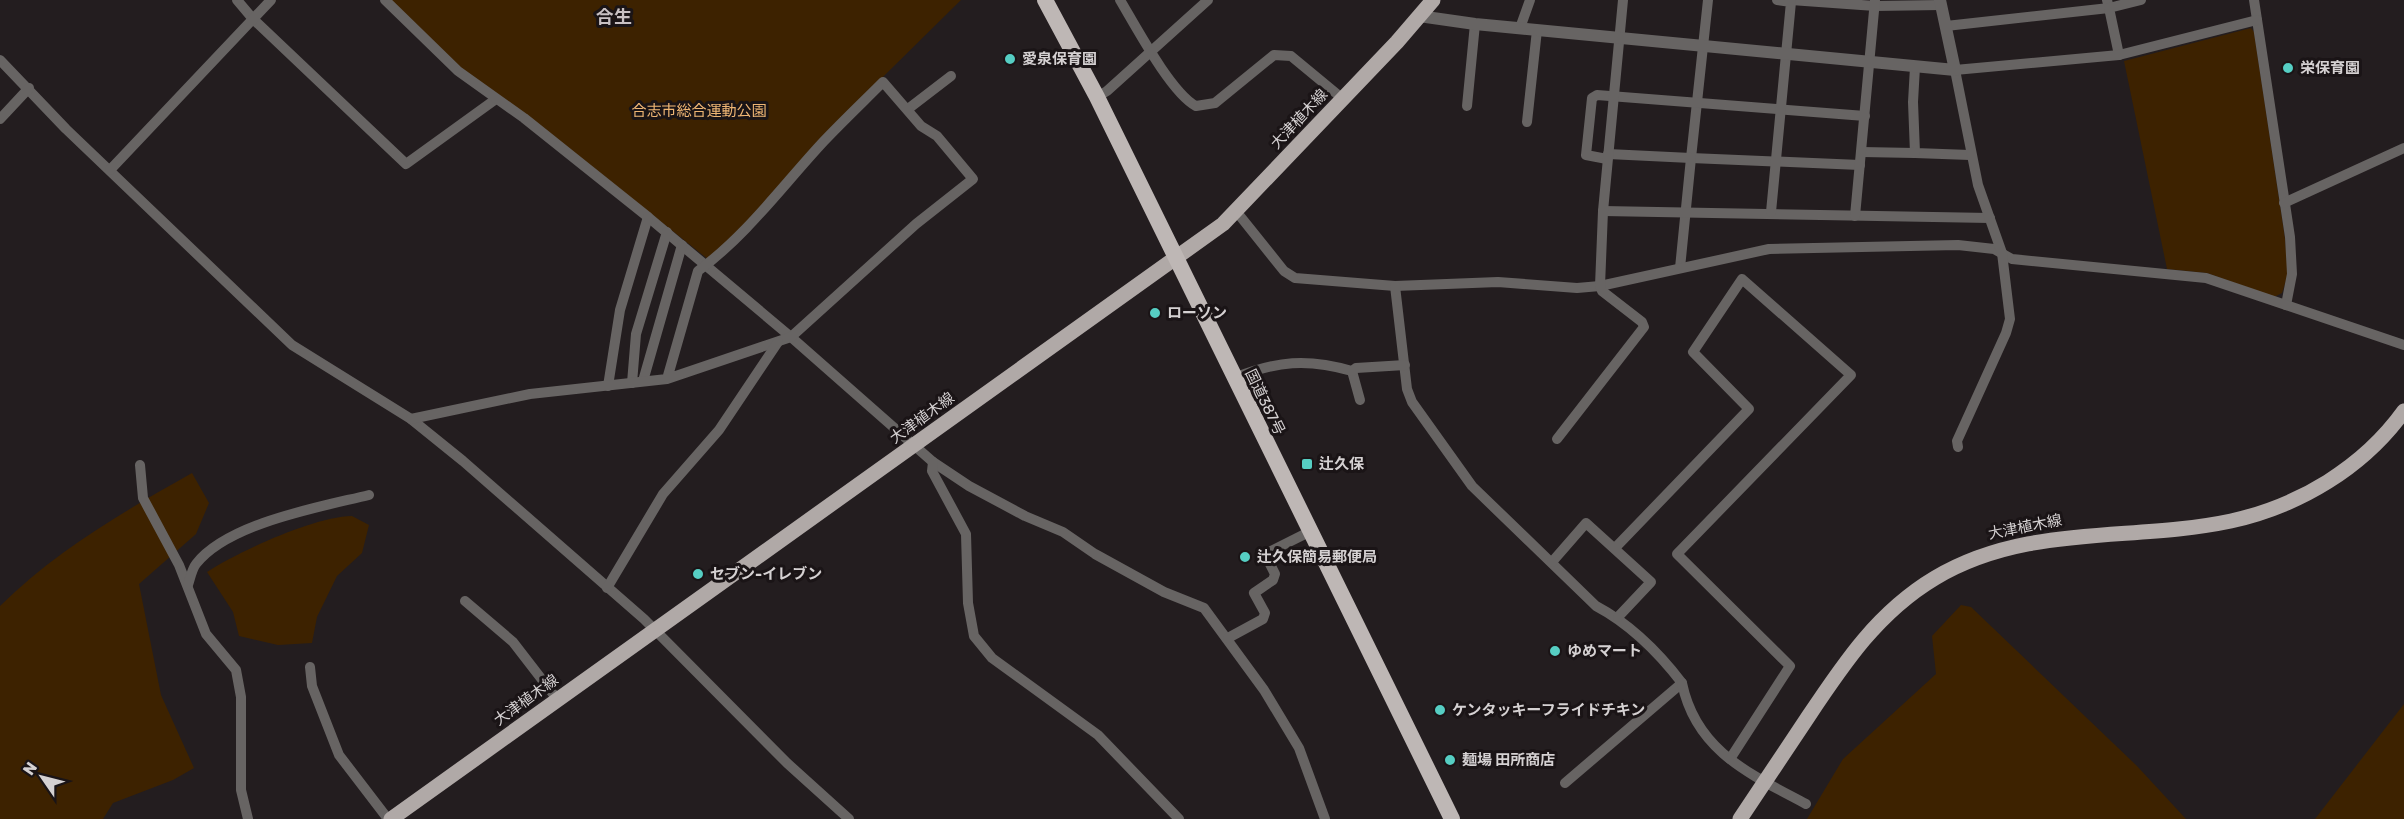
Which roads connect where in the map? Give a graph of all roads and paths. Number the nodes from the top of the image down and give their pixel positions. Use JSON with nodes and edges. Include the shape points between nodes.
{"nodes":[{"id":1,"x":237,"y":0,"type":"edge"},
{"id":2,"x":270,"y":0,"type":"edge"},
{"id":3,"x":386,"y":0,"type":"edge"},
{"id":4,"x":1046,"y":0,"type":"edge"},
{"id":5,"x":1120,"y":0,"type":"edge"},
{"id":6,"x":1208,"y":0,"type":"edge"},
{"id":7,"x":1433,"y":0,"type":"edge"},
{"id":8,"x":1530,"y":0,"type":"edge"},
{"id":9,"x":1623,"y":0,"type":"edge"},
{"id":10,"x":1708,"y":0,"type":"edge"},
{"id":11,"x":1777,"y":0,"type":"edge"},
{"id":12,"x":2141,"y":0,"type":"edge"},
{"id":13,"x":2254,"y":0,"type":"edge"},
{"id":14,"x":1791,"y":1,"type":"edge"},
{"id":15,"x":1875,"y":3,"type":"edge"},
{"id":16,"x":1941,"y":3,"type":"edge"},
{"id":17,"x":2108,"y":4,"type":"edge"},
{"id":18,"x":1419,"y":16,"type":"junction"},
{"id":19,"x":253,"y":19,"type":"junction"},
{"id":20,"x":2257,"y":20,"type":"junction"},
{"id":21,"x":1474,"y":24,"type":"junction"},
{"id":22,"x":1946,"y":26,"type":"junction"},
{"id":23,"x":1520,"y":28,"type":"junction"},
{"id":24,"x":1537,"y":30,"type":"junction"},
{"id":25,"x":1619,"y":37,"type":"junction"},
{"id":26,"x":1703,"y":46,"type":"junction"},
{"id":27,"x":1150,"y":51,"type":"junction"},
{"id":28,"x":1787,"y":54,"type":"junction"},
{"id":29,"x":2119,"y":55,"type":"junction"},
{"id":30,"x":0,"y":60,"type":"edge"},
{"id":31,"x":1870,"y":63,"type":"junction"},
{"id":32,"x":1915,"y":67,"type":"junction"},
{"id":33,"x":1955,"y":70,"type":"junction"},
{"id":34,"x":953,"y":79,"type":"dead end"},
{"id":35,"x":29,"y":87,"type":"junction"},
{"id":36,"x":1097,"y":97,"type":"junction"},
{"id":37,"x":1614,"y":97,"type":"junction"},
{"id":38,"x":496,"y":99,"type":"junction"},
{"id":39,"x":1343,"y":99,"type":"junction"},
{"id":40,"x":1697,"y":104,"type":"junction"},
{"id":41,"x":1467,"y":106,"type":"dead end"},
{"id":42,"x":1781,"y":110,"type":"junction"},
{"id":43,"x":910,"y":111,"type":"junction"},
{"id":44,"x":1865,"y":116,"type":"junction"},
{"id":45,"x":0,"y":119,"type":"edge"},
{"id":46,"x":1527,"y":122,"type":"dead end"},
{"id":47,"x":2404,"y":148,"type":"edge"},
{"id":48,"x":1862,"y":152,"type":"junction"},
{"id":49,"x":1915,"y":153,"type":"junction"},
{"id":50,"x":1970,"y":155,"type":"junction"},
{"id":51,"x":1608,"y":157,"type":"junction"},
{"id":52,"x":1691,"y":158,"type":"junction"},
{"id":53,"x":1776,"y":162,"type":"junction"},
{"id":54,"x":1860,"y":165,"type":"junction"},
{"id":55,"x":110,"y":170,"type":"junction"},
{"id":56,"x":2284,"y":202,"type":"junction"},
{"id":57,"x":1236,"y":211,"type":"junction"},
{"id":58,"x":1603,"y":211,"type":"junction"},
{"id":59,"x":1771,"y":212,"type":"junction"},
{"id":60,"x":1685,"y":213,"type":"junction"},
{"id":61,"x":1855,"y":216,"type":"junction"},
{"id":62,"x":648,"y":217,"type":"junction"},
{"id":63,"x":1990,"y":218,"type":"junction"},
{"id":64,"x":667,"y":232,"type":"junction"},
{"id":65,"x":682,"y":245,"type":"junction"},
{"id":66,"x":2002,"y":253,"type":"junction"},
{"id":67,"x":1176,"y":259,"type":"junction"},
{"id":68,"x":706,"y":265,"type":"junction"},
{"id":69,"x":1680,"y":268,"type":"junction"},
{"id":70,"x":1395,"y":286,"type":"junction"},
{"id":71,"x":1600,"y":286,"type":"junction"},
{"id":72,"x":2286,"y":305,"type":"junction"},
{"id":73,"x":791,"y":337,"type":"junction"},
{"id":74,"x":778,"y":342,"type":"junction"},
{"id":75,"x":2404,"y":345,"type":"edge"},
{"id":76,"x":1405,"y":364,"type":"junction"},
{"id":77,"x":1352,"y":371,"type":"junction"},
{"id":78,"x":1234,"y":378,"type":"junction"},
{"id":79,"x":667,"y":379,"type":"junction"},
{"id":80,"x":637,"y":382,"type":"junction"},
{"id":81,"x":608,"y":386,"type":"junction"},
{"id":82,"x":1360,"y":400,"type":"dead end"},
{"id":83,"x":2404,"y":411,"type":"edge"},
{"id":84,"x":411,"y":419,"type":"junction"},
{"id":85,"x":1557,"y":439,"type":"dead end"},
{"id":86,"x":913,"y":446,"type":"junction"},
{"id":87,"x":1958,"y":447,"type":"dead end"},
{"id":88,"x":933,"y":462,"type":"junction"},
{"id":89,"x":140,"y":465,"type":"dead end"},
{"id":90,"x":369,"y":495,"type":"dead end"},
{"id":91,"x":1309,"y":532,"type":"junction"},
{"id":92,"x":1615,"y":548,"type":"junction"},
{"id":93,"x":1552,"y":562,"type":"junction"},
{"id":94,"x":188,"y":585,"type":"junction"},
{"id":95,"x":607,"y":588,"type":"junction"},
{"id":96,"x":465,"y":601,"type":"dead end"},
{"id":97,"x":1617,"y":617,"type":"junction"},
{"id":98,"x":655,"y":630,"type":"junction"},
{"id":99,"x":1228,"y":638,"type":"junction"},
{"id":100,"x":310,"y":668,"type":"dead end"},
{"id":101,"x":1683,"y":682,"type":"junction"},
{"id":102,"x":557,"y":699,"type":"junction"},
{"id":103,"x":1730,"y":759,"type":"junction"},
{"id":104,"x":1765,"y":782,"type":"junction"},
{"id":105,"x":1565,"y":783,"type":"dead end"},
{"id":106,"x":1806,"y":804,"type":"dead end"},
{"id":107,"x":248,"y":819,"type":"edge"},
{"id":108,"x":390,"y":819,"type":"edge"},
{"id":109,"x":849,"y":819,"type":"edge"},
{"id":110,"x":1179,"y":819,"type":"edge"},
{"id":111,"x":1325,"y":819,"type":"edge"},
{"id":112,"x":1452,"y":819,"type":"edge"},
{"id":113,"x":1740,"y":819,"type":"edge"}],
"edges":[{"from":1,"to":19,"type":"street"},
{"from":2,"to":19,"type":"street"},
{"from":3,"to":38,"type":"street","via":[[458,71]]},
{"from":4,"to":36,"type":"highway","name":"国道387号"},
{"from":5,"to":27,"type":"street"},
{"from":6,"to":27,"type":"street"},
{"from":7,"to":18,"type":"main road","name":"大津植木線"},
{"from":8,"to":23,"type":"street"},
{"from":9,"to":25,"type":"street"},
{"from":10,"to":26,"type":"street"},
{"from":11,"to":14,"type":"street"},
{"from":12,"to":17,"type":"street"},
{"from":13,"to":20,"type":"street"},
{"from":14,"to":15,"type":"street"},
{"from":14,"to":28,"type":"street"},
{"from":15,"to":16,"type":"street"},
{"from":15,"to":31,"type":"street"},
{"from":16,"to":22,"type":"street"},
{"from":17,"to":22,"type":"street"},
{"from":17,"to":29,"type":"street"},
{"from":18,"to":21,"type":"street"},
{"from":18,"to":39,"type":"main road","name":"大津植木線"},
{"from":19,"to":38,"type":"street","via":[[406,164]]},
{"from":19,"to":55,"type":"street"},
{"from":20,"to":29,"type":"street"},
{"from":20,"to":56,"type":"street"},
{"from":21,"to":23,"type":"street"},
{"from":21,"to":41,"type":"street"},
{"from":22,"to":33,"type":"street"},
{"from":23,"to":24,"type":"street"},
{"from":24,"to":25,"type":"street"},
{"from":24,"to":46,"type":"street"},
{"from":25,"to":26,"type":"street"},
{"from":25,"to":37,"type":"street"},
{"from":26,"to":28,"type":"street"},
{"from":26,"to":40,"type":"street"},
{"from":27,"to":36,"type":"street"},
{"from":27,"to":39,"type":"street","via":[[1185,98],[1196,106],[1215,103],[1274,55],[1281,54],[1291,56]]},
{"from":28,"to":31,"type":"street"},
{"from":28,"to":42,"type":"street"},
{"from":29,"to":33,"type":"street"},
{"from":30,"to":35,"type":"street"},
{"from":31,"to":32,"type":"street"},
{"from":31,"to":44,"type":"street"},
{"from":32,"to":33,"type":"street"},
{"from":32,"to":49,"type":"street"},
{"from":33,"to":50,"type":"street"},
{"from":34,"to":43,"type":"street"},
{"from":35,"to":45,"type":"street"},
{"from":35,"to":55,"type":"street"},
{"from":36,"to":67,"type":"highway","name":"国道387号"},
{"from":37,"to":40,"type":"street"},
{"from":37,"to":51,"type":"street"},
{"from":37,"to":51,"type":"street","via":[[1592,98],[1586,155]]},
{"from":38,"to":62,"type":"street"},
{"from":39,"to":57,"type":"main road","name":"大津植木線"},
{"from":40,"to":42,"type":"street"},
{"from":40,"to":52,"type":"street"},
{"from":42,"to":44,"type":"street"},
{"from":42,"to":53,"type":"street"},
{"from":43,"to":68,"type":"street","via":[[883,82],[762,212]]},
{"from":43,"to":73,"type":"street","via":[[921,126],[937,135],[974,179],[916,224]]},
{"from":44,"to":48,"type":"street"},
{"from":47,"to":56,"type":"street"},
{"from":48,"to":49,"type":"street"},
{"from":48,"to":54,"type":"street"},
{"from":49,"to":50,"type":"street"},
{"from":50,"to":63,"type":"street"},
{"from":51,"to":52,"type":"street"},
{"from":51,"to":58,"type":"street"},
{"from":52,"to":53,"type":"street"},
{"from":52,"to":60,"type":"street"},
{"from":53,"to":54,"type":"street"},
{"from":53,"to":59,"type":"street"},
{"from":54,"to":61,"type":"street"},
{"from":55,"to":84,"type":"street","via":[[292,345]]},
{"from":56,"to":72,"type":"street","via":[[2292,274]]},
{"from":57,"to":67,"type":"main road","name":"大津植木線"},
{"from":57,"to":70,"type":"street","via":[[1289,276]]},
{"from":58,"to":60,"type":"street"},
{"from":58,"to":71,"type":"street"},
{"from":59,"to":60,"type":"street"},
{"from":59,"to":61,"type":"street"},
{"from":60,"to":69,"type":"street"},
{"from":61,"to":63,"type":"street"},
{"from":62,"to":64,"type":"street"},
{"from":62,"to":81,"type":"street","via":[[620,310]]},
{"from":63,"to":66,"type":"street"},
{"from":64,"to":65,"type":"street"},
{"from":64,"to":80,"type":"street","via":[[636,334]]},
{"from":65,"to":68,"type":"street"},
{"from":65,"to":80,"type":"street"},
{"from":66,"to":69,"type":"street","via":[[1958,244],[1768,249]]},
{"from":66,"to":72,"type":"street","via":[[2012,259],[2206,278]]},
{"from":66,"to":87,"type":"street","via":[[2009,304],[2006,333],[1957,441]]},
{"from":67,"to":78,"type":"highway","name":"国道387号"},
{"from":67,"to":86,"type":"main road","name":"大津植木線"},
{"from":68,"to":73,"type":"street"},
{"from":68,"to":79,"type":"street","via":[[698,271]]},
{"from":69,"to":71,"type":"street"},
{"from":70,"to":71,"type":"street","via":[[1498,282]]},
{"from":70,"to":76,"type":"street"},
{"from":71,"to":85,"type":"street","via":[[1644,327]]},
{"from":72,"to":75,"type":"street"},
{"from":73,"to":74,"type":"street"},
{"from":73,"to":86,"type":"street"},
{"from":74,"to":79,"type":"street"},
{"from":74,"to":95,"type":"street","via":[[719,430],[663,494]]},
{"from":76,"to":77,"type":"street"},
{"from":76,"to":93,"type":"street","via":[[1412,402],[1472,486]]},
{"from":77,"to":78,"type":"street","via":[[1329,365],[1280,362]]},
{"from":77,"to":82,"type":"street"},
{"from":78,"to":91,"type":"highway","name":"国道387号"},
{"from":79,"to":80,"type":"street"},
{"from":80,"to":81,"type":"street"},
{"from":81,"to":84,"type":"street","via":[[530,394]]},
{"from":83,"to":104,"type":"main road","name":"大津植木線","via":[[2373,446],[2339,474],[2273,508],[2230,521],[2027,542],[1986,553],[1936,577],[1902,601],[1861,641]]},
{"from":84,"to":95,"type":"street"},
{"from":86,"to":88,"type":"street"},
{"from":86,"to":98,"type":"main road","name":"大津植木線"},
{"from":88,"to":99,"type":"street","via":[[969,486],[1063,532],[1164,592],[1204,608]]},
{"from":88,"to":110,"type":"street","via":[[932,471],[966,534],[968,603],[974,636],[992,658],[1098,735]]},
{"from":89,"to":94,"type":"street","via":[[143,498]]},
{"from":90,"to":94,"type":"street","via":[[285,516],[232,537],[195,565]]},
{"from":91,"to":99,"type":"street","via":[[1265,554],[1275,574],[1273,580],[1254,593],[1263,619]]},
{"from":91,"to":112,"type":"highway","name":"国道387号"},
{"from":92,"to":93,"type":"street","via":[[1586,523]]},
{"from":92,"to":97,"type":"street","via":[[1651,582]]},
{"from":92,"to":103,"type":"street","via":[[1749,409],[1693,352],[1742,279],[1851,375],[1677,554],[1790,666]]},
{"from":93,"to":97,"type":"street","via":[[1596,606]]},
{"from":94,"to":107,"type":"street","via":[[206,634],[236,670],[241,697],[241,790]]},
{"from":95,"to":98,"type":"street"},
{"from":96,"to":102,"type":"street","via":[[513,642]]},
{"from":97,"to":101,"type":"street"},
{"from":98,"to":102,"type":"main road","name":"大津植木線"},
{"from":98,"to":109,"type":"street","via":[[787,763]]},
{"from":99,"to":111,"type":"street","via":[[1299,748]]},
{"from":100,"to":108,"type":"street","via":[[312,686],[339,755]]},
{"from":101,"to":103,"type":"street","via":[[1687,703],[1700,730]]},
{"from":101,"to":105,"type":"street"},
{"from":102,"to":108,"type":"main road","name":"大津植木線"},
{"from":103,"to":104,"type":"street"},
{"from":104,"to":106,"type":"street"},
{"from":104,"to":113,"type":"main road","name":"大津植木線"}]}
